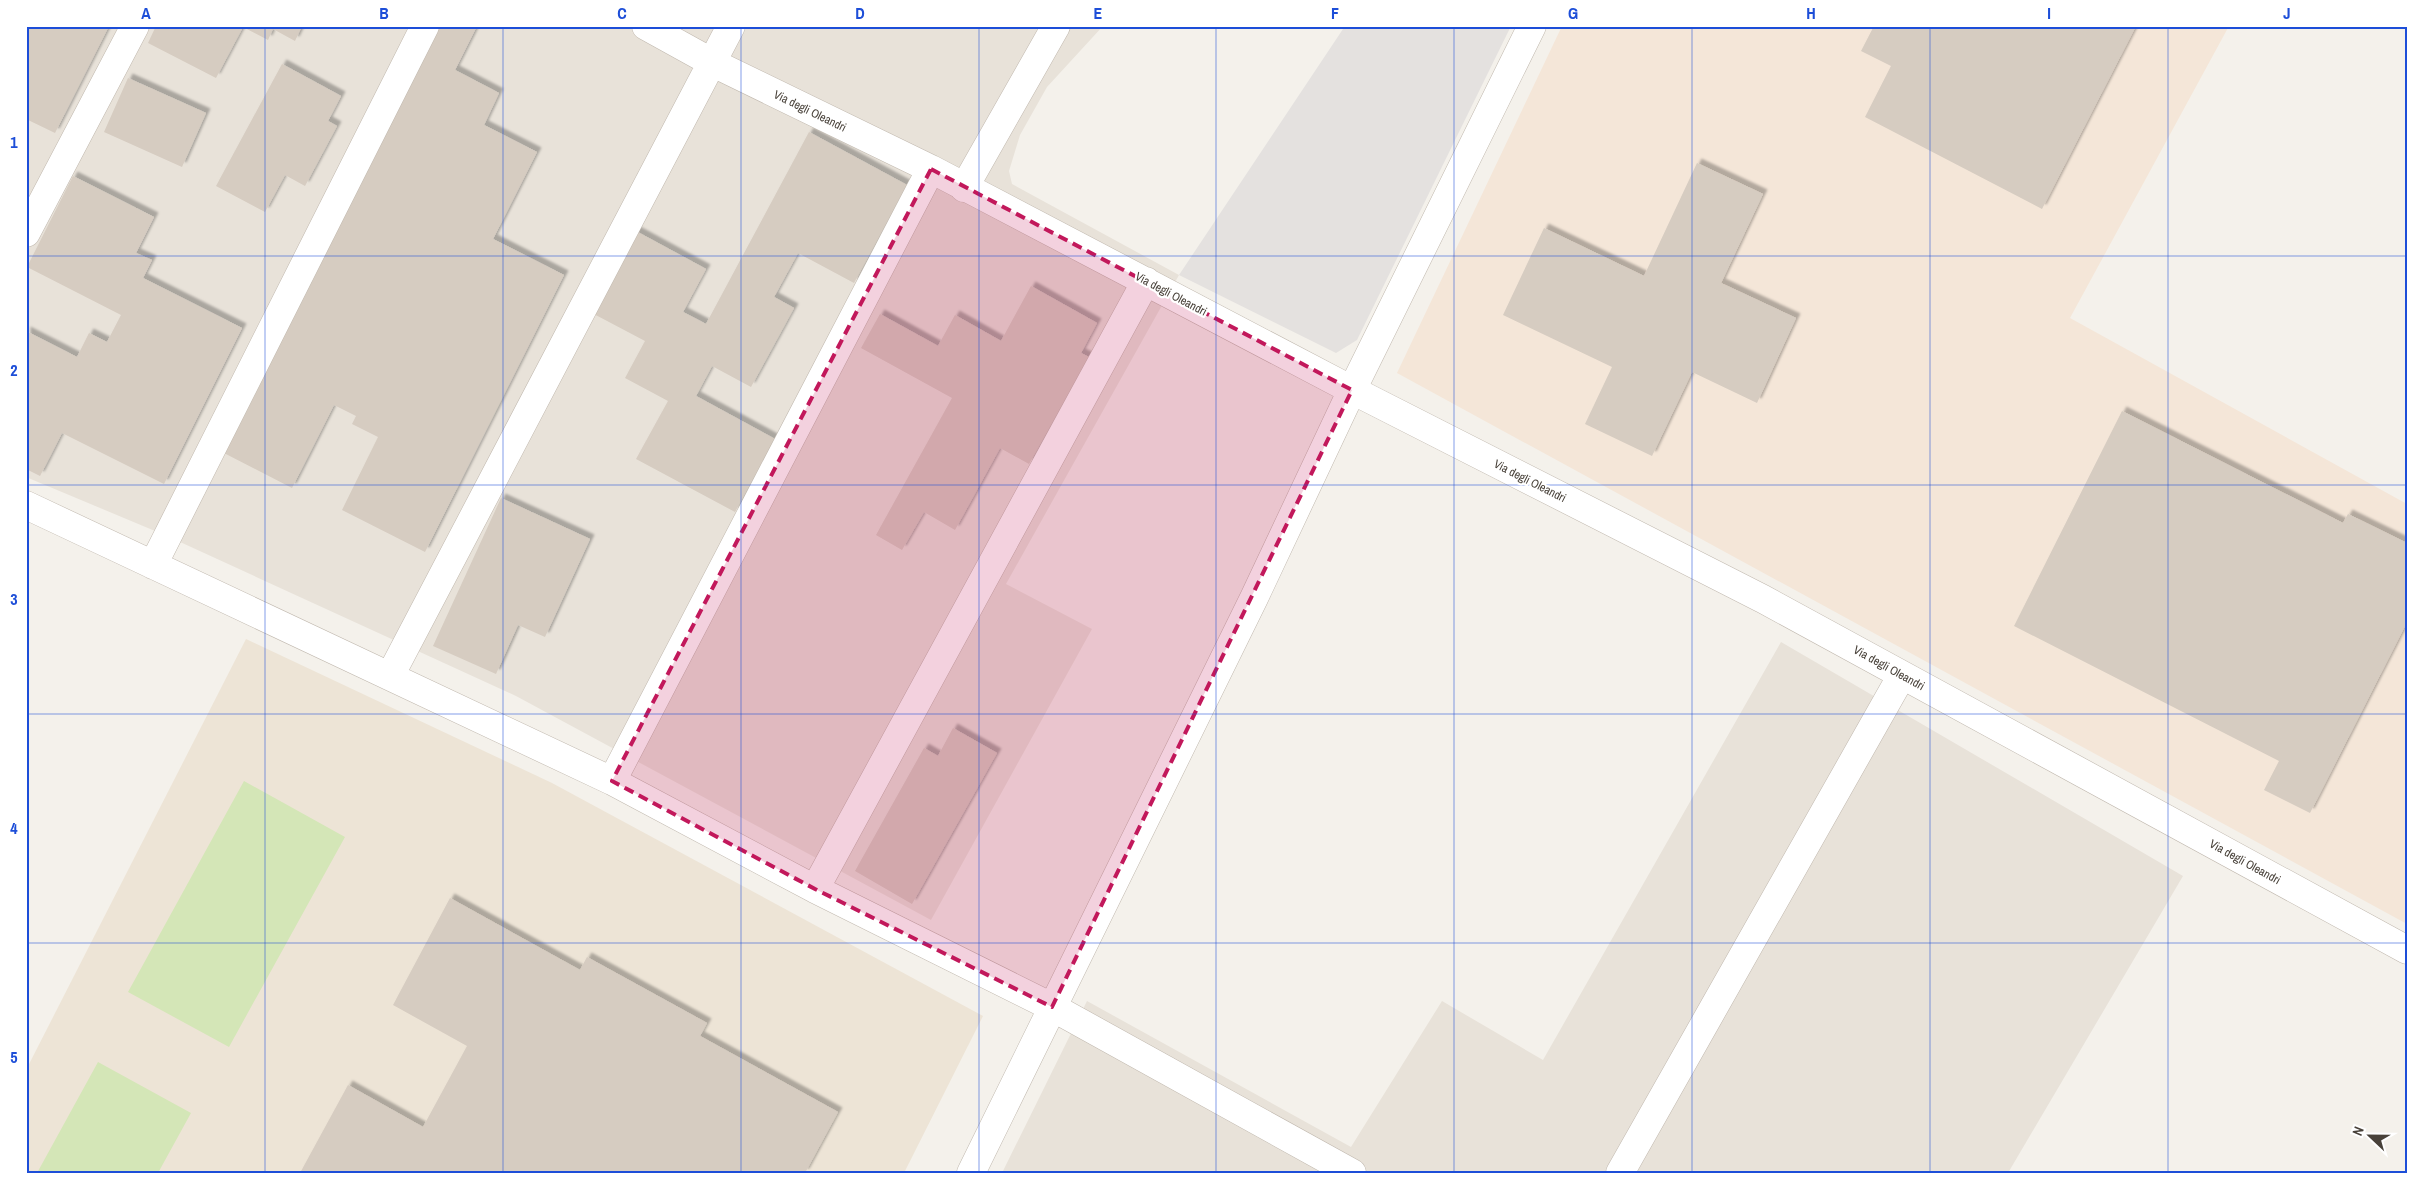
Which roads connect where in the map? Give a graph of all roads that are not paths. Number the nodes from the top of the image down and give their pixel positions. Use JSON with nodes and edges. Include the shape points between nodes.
{"nodes":[{"id":1,"x":135,"y":26,"type":"edge"},
{"id":2,"x":425,"y":26,"type":"edge"},
{"id":3,"x":646,"y":26,"type":"edge"},
{"id":4,"x":731,"y":26,"type":"edge"},
{"id":5,"x":1056,"y":26,"type":"edge"},
{"id":6,"x":1532,"y":26,"type":"edge"},
{"id":7,"x":713,"y":63,"type":"junction"},
{"id":8,"x":931,"y":169,"type":"junction"},
{"id":9,"x":964,"y":188,"type":"junction"},
{"id":10,"x":26,"y":233,"type":"edge"},
{"id":11,"x":1146,"y":281,"type":"junction"},
{"id":12,"x":1352,"y":390,"type":"junction"},
{"id":13,"x":26,"y":506,"type":"edge"},
{"id":14,"x":153,"y":565,"type":"junction"},
{"id":15,"x":1902,"y":675,"type":"junction"},
{"id":16,"x":390,"y":676,"type":"junction"},
{"id":17,"x":612,"y":781,"type":"junction"},
{"id":18,"x":815,"y":889,"type":"junction"},
{"id":19,"x":2407,"y":950,"type":"edge"},
{"id":20,"x":1052,"y":1006,"type":"junction"},
{"id":21,"x":971,"y":1173,"type":"edge"},
{"id":22,"x":1352,"y":1173,"type":"edge"},
{"id":23,"x":1620,"y":1173,"type":"edge"}],
"edges":[{"from":1,"to":10,"type":"street"},
{"from":2,"to":14,"type":"street"},
{"from":3,"to":7,"type":"street","name":"Via degli Oleandri"},
{"from":4,"to":7,"type":"street"},
{"from":5,"to":9,"type":"street"},
{"from":6,"to":12,"type":"street"},
{"from":7,"to":8,"type":"street","name":"Via degli Oleandri"},
{"from":7,"to":16,"type":"street"},
{"from":8,"to":9,"type":"street","name":"Via degli Oleandri"},
{"from":8,"to":17,"type":"street"},
{"from":9,"to":11,"type":"street","name":"Via degli Oleandri"},
{"from":11,"to":12,"type":"street","name":"Via degli Oleandri"},
{"from":11,"to":18,"type":"street"},
{"from":12,"to":15,"type":"street","name":"Via degli Oleandri","via":[[1764,600]]},
{"from":12,"to":20,"type":"street","via":[[1254,598]]},
{"from":13,"to":14,"type":"street"},
{"from":14,"to":16,"type":"street"},
{"from":15,"to":19,"type":"street","name":"Via degli Oleandri"},
{"from":15,"to":23,"type":"street"},
{"from":16,"to":17,"type":"street"},
{"from":17,"to":18,"type":"street"},
{"from":18,"to":20,"type":"street"},
{"from":20,"to":21,"type":"street"},
{"from":20,"to":22,"type":"street"}]}
